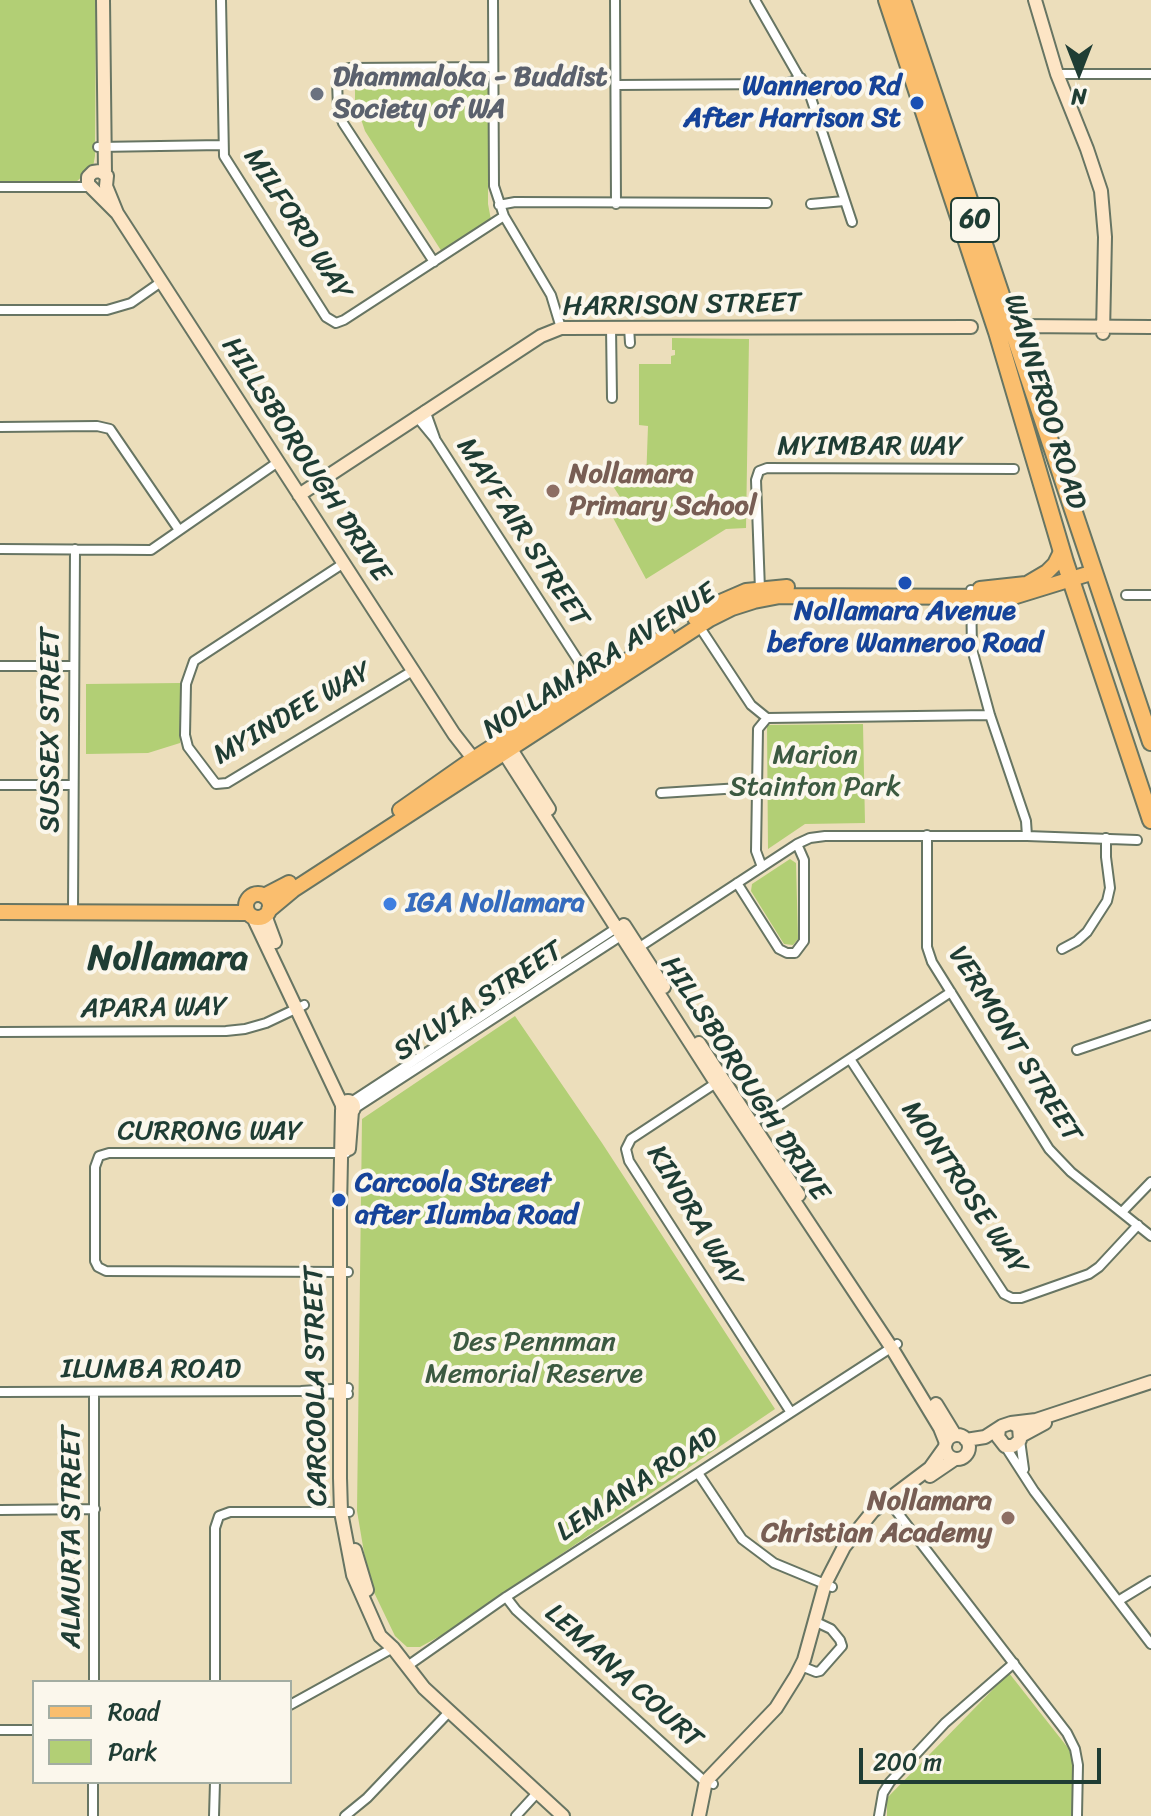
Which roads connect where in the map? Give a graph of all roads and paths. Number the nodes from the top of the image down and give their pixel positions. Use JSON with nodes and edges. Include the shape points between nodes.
{"nodes":[{"id":1,"x":103,"y":0,"type":"edge"},
{"id":2,"x":221,"y":0,"type":"edge"},
{"id":3,"x":493,"y":0,"type":"edge"},
{"id":4,"x":615,"y":0,"type":"edge"},
{"id":5,"x":755,"y":0,"type":"edge"},
{"id":6,"x":887,"y":0,"type":"edge"},
{"id":7,"x":902,"y":0,"type":"edge"},
{"id":8,"x":1035,"y":0,"type":"edge"},
{"id":9,"x":493,"y":67,"type":"junction"},
{"id":10,"x":1057,"y":74,"type":"junction"},
{"id":11,"x":1151,"y":74,"type":"edge"},
{"id":12,"x":801,"y":78,"type":"junction"},
{"id":13,"x":616,"y":85,"type":"junction"},
{"id":14,"x":222,"y":145,"type":"junction"},
{"id":15,"x":102,"y":146,"type":"junction"},
{"id":16,"x":97,"y":181,"type":"junction"},
{"id":17,"x":0,"y":187,"type":"edge"},
{"id":18,"x":69,"y":188,"type":"junction"},
{"id":19,"x":844,"y":201,"type":"junction"},
{"id":20,"x":767,"y":203,"type":"dead end"},
{"id":21,"x":616,"y":204,"type":"junction"},
{"id":22,"x":811,"y":204,"type":"dead end"},
{"id":23,"x":499,"y":205,"type":"junction"},
{"id":24,"x":504,"y":216,"type":"junction"},
{"id":25,"x":852,"y":222,"type":"dead end"},
{"id":26,"x":434,"y":262,"type":"junction"},
{"id":27,"x":161,"y":282,"type":"junction"},
{"id":28,"x":0,"y":310,"type":"edge"},
{"id":29,"x":611,"y":327,"type":"junction"},
{"id":30,"x":629,"y":327,"type":"junction"},
{"id":31,"x":971,"y":327,"type":"dead end"},
{"id":32,"x":1151,"y":327,"type":"edge"},
{"id":33,"x":561,"y":328,"type":"junction"},
{"id":34,"x":1107,"y":330,"type":"junction"},
{"id":35,"x":1006,"y":334,"type":"junction"},
{"id":36,"x":1151,"y":334,"type":"edge"},
{"id":37,"x":630,"y":343,"type":"dead end"},
{"id":38,"x":612,"y":398,"type":"dead end"},
{"id":39,"x":420,"y":413,"type":"junction"},
{"id":40,"x":0,"y":427,"type":"edge"},
{"id":41,"x":278,"y":462,"type":"junction"},
{"id":42,"x":1014,"y":469,"type":"dead end"},
{"id":43,"x":299,"y":495,"type":"junction"},
{"id":44,"x":179,"y":530,"type":"junction"},
{"id":45,"x":0,"y":549,"type":"edge"},
{"id":46,"x":75,"y":549,"type":"junction"},
{"id":47,"x":1062,"y":550,"type":"junction"},
{"id":48,"x":344,"y":563,"type":"junction"},
{"id":49,"x":1093,"y":569,"type":"junction"},
{"id":50,"x":1070,"y":576,"type":"junction"},
{"id":51,"x":1025,"y":585,"type":"junction"},
{"id":52,"x":1044,"y":588,"type":"junction"},
{"id":53,"x":760,"y":594,"type":"junction"},
{"id":54,"x":971,"y":594,"type":"junction"},
{"id":55,"x":1126,"y":595,"type":"dead end"},
{"id":56,"x":1151,"y":595,"type":"edge"},
{"id":57,"x":1080,"y":605,"type":"junction"},
{"id":58,"x":696,"y":622,"type":"junction"},
{"id":59,"x":0,"y":666,"type":"edge"},
{"id":60,"x":73,"y":666,"type":"junction"},
{"id":61,"x":414,"y":670,"type":"junction"},
{"id":62,"x":595,"y":687,"type":"junction"},
{"id":63,"x":990,"y":715,"type":"junction"},
{"id":64,"x":767,"y":718,"type":"junction"},
{"id":65,"x":1151,"y":742,"type":"edge"},
{"id":66,"x":504,"y":747,"type":"junction"},
{"id":67,"x":474,"y":766,"type":"junction"},
{"id":68,"x":0,"y":785,"type":"edge"},
{"id":69,"x":73,"y":785,"type":"junction"},
{"id":70,"x":756,"y":787,"type":"junction"},
{"id":71,"x":661,"y":793,"type":"dead end"},
{"id":72,"x":1151,"y":820,"type":"edge"},
{"id":73,"x":927,"y":835,"type":"junction"},
{"id":74,"x":1027,"y":836,"type":"junction"},
{"id":75,"x":1106,"y":838,"type":"junction"},
{"id":76,"x":1137,"y":840,"type":"dead end"},
{"id":77,"x":797,"y":844,"type":"junction"},
{"id":78,"x":762,"y":867,"type":"junction"},
{"id":79,"x":737,"y":883,"type":"junction"},
{"id":80,"x":0,"y":904,"type":"edge"},
{"id":81,"x":73,"y":908,"type":"junction"},
{"id":82,"x":258,"y":909,"type":"junction"},
{"id":83,"x":0,"y":912,"type":"edge"},
{"id":84,"x":622,"y":930,"type":"junction"},
{"id":85,"x":1062,"y":949,"type":"dead end"},
{"id":86,"x":635,"y":950,"type":"junction"},
{"id":87,"x":951,"y":992,"type":"junction"},
{"id":88,"x":301,"y":1007,"type":"junction"},
{"id":89,"x":1151,"y":1025,"type":"edge"},
{"id":90,"x":0,"y":1032,"type":"edge"},
{"id":91,"x":1077,"y":1050,"type":"dead end"},
{"id":92,"x":850,"y":1059,"type":"junction"},
{"id":93,"x":720,"y":1080,"type":"junction"},
{"id":94,"x":348,"y":1106,"type":"junction"},
{"id":95,"x":749,"y":1125,"type":"junction"},
{"id":96,"x":345,"y":1153,"type":"junction"},
{"id":97,"x":1151,"y":1182,"type":"edge"},
{"id":98,"x":1122,"y":1212,"type":"junction"},
{"id":99,"x":1138,"y":1225,"type":"junction"},
{"id":100,"x":1151,"y":1236,"type":"edge"},
{"id":101,"x":344,"y":1272,"type":"junction"},
{"id":102,"x":894,"y":1346,"type":"junction"},
{"id":103,"x":1151,"y":1382,"type":"edge"},
{"id":104,"x":1151,"y":1388,"type":"edge"},
{"id":105,"x":344,"y":1391,"type":"junction"},
{"id":106,"x":0,"y":1392,"type":"edge"},
{"id":107,"x":94,"y":1392,"type":"junction"},
{"id":108,"x":790,"y":1411,"type":"junction"},
{"id":109,"x":1005,"y":1426,"type":"junction"},
{"id":110,"x":1020,"y":1438,"type":"junction"},
{"id":111,"x":953,"y":1441,"type":"junction"},
{"id":112,"x":1003,"y":1444,"type":"junction"},
{"id":113,"x":961,"y":1457,"type":"junction"},
{"id":114,"x":698,"y":1473,"type":"junction"},
{"id":115,"x":1027,"y":1477,"type":"junction"},
{"id":116,"x":888,"y":1501,"type":"junction"},
{"id":117,"x":95,"y":1509,"type":"junction"},
{"id":118,"x":0,"y":1510,"type":"edge"},
{"id":119,"x":345,"y":1512,"type":"junction"},
{"id":120,"x":1151,"y":1581,"type":"edge"},
{"id":121,"x":829,"y":1585,"type":"junction"},
{"id":122,"x":506,"y":1597,"type":"junction"},
{"id":123,"x":1118,"y":1601,"type":"junction"},
{"id":124,"x":817,"y":1622,"type":"junction"},
{"id":125,"x":1151,"y":1644,"type":"edge"},
{"id":126,"x":393,"y":1648,"type":"junction"},
{"id":127,"x":1014,"y":1663,"type":"junction"},
{"id":128,"x":406,"y":1667,"type":"junction"},
{"id":129,"x":804,"y":1668,"type":"junction"},
{"id":130,"x":94,"y":1680,"type":"edge"},
{"id":131,"x":215,"y":1680,"type":"edge"},
{"id":132,"x":292,"y":1704,"type":"edge"},
{"id":133,"x":449,"y":1712,"type":"junction"},
{"id":134,"x":0,"y":1730,"type":"edge"},
{"id":135,"x":32,"y":1730,"type":"edge"},
{"id":136,"x":710,"y":1783,"type":"junction"},
{"id":137,"x":93,"y":1784,"type":"edge"},
{"id":138,"x":215,"y":1784,"type":"edge"},
{"id":139,"x":537,"y":1793,"type":"junction"},
{"id":140,"x":93,"y":1816,"type":"edge"},
{"id":141,"x":214,"y":1816,"type":"edge"},
{"id":142,"x":345,"y":1816,"type":"edge"},
{"id":143,"x":516,"y":1816,"type":"edge"},
{"id":144,"x":563,"y":1816,"type":"edge"},
{"id":145,"x":699,"y":1816,"type":"edge"},
{"id":146,"x":707,"y":1816,"type":"edge"},
{"id":147,"x":879,"y":1816,"type":"edge"},
{"id":148,"x":1077,"y":1816,"type":"edge"}],
"edges":[{"from":1,"to":15,"type":"street"},
{"from":2,"to":14,"type":"street","name":"MILFORD WAY"},
{"from":3,"to":9,"type":"street"},
{"from":4,"to":13,"type":"street"},
{"from":5,"to":12,"type":"street"},
{"from":6,"to":35,"type":"highway","name":"WANNEROO ROAD","number":"60"},
{"from":7,"to":35,"type":"highway","name":"WANNEROO ROAD","number":"60"},
{"from":8,"to":10,"type":"street"},
{"from":9,"to":23,"type":"street","via":[[494,186]]},
{"from":9,"to":26,"type":"street","via":[[349,68],[337,80],[343,123]]},
{"from":10,"to":11,"type":"street"},
{"from":10,"to":34,"type":"street","via":[[1106,185]]},
{"from":12,"to":13,"type":"street","via":[[785,84]]},
{"from":12,"to":19,"type":"street"},
{"from":13,"to":21,"type":"street"},
{"from":14,"to":15,"type":"street"},
{"from":14,"to":26,"type":"street","name":"MILFORD WAY","via":[[326,317],[336,323]]},
{"from":15,"to":16,"type":"street"},
{"from":16,"to":18,"type":"street"},
{"from":16,"to":18,"type":"street"},
{"from":16,"to":27,"type":"street","name":"HILLSBOROUGH DRIVE","via":[[108,207]]},
{"from":17,"to":18,"type":"street"},
{"from":19,"to":22,"type":"street"},
{"from":19,"to":25,"type":"street"},
{"from":20,"to":21,"type":"street"},
{"from":21,"to":23,"type":"street"},
{"from":23,"to":24,"type":"street"},
{"from":24,"to":26,"type":"street","name":"MILFORD WAY"},
{"from":24,"to":33,"type":"street","via":[[551,295]]},
{"from":27,"to":28,"type":"street","via":[[131,303],[107,310]]},
{"from":27,"to":41,"type":"street","name":"HILLSBOROUGH DRIVE"},
{"from":29,"to":30,"type":"street","name":"HARRISON STREET"},
{"from":29,"to":33,"type":"street","name":"HARRISON STREET"},
{"from":29,"to":38,"type":"street"},
{"from":30,"to":31,"type":"street","name":"HARRISON STREET"},
{"from":30,"to":37,"type":"street"},
{"from":32,"to":34,"type":"street"},
{"from":33,"to":39,"type":"street","name":"HARRISON STREET"},
{"from":34,"to":35,"type":"street"},
{"from":34,"to":36,"type":"street"},
{"from":35,"to":47,"type":"highway","name":"WANNEROO ROAD","number":"60"},
{"from":35,"to":49,"type":"highway","name":"WANNEROO ROAD","number":"60"},
{"from":39,"to":43,"type":"street","name":"HARRISON STREET"},
{"from":39,"to":62,"type":"street","name":"MAYFAIR STREET"},
{"from":40,"to":44,"type":"street","via":[[110,429]]},
{"from":41,"to":43,"type":"street","name":"HILLSBOROUGH DRIVE"},
{"from":41,"to":44,"type":"street"},
{"from":42,"to":53,"type":"street","name":"MYIMBAR WAY","via":[[759,471]]},
{"from":43,"to":48,"type":"street","name":"HILLSBOROUGH DRIVE"},
{"from":44,"to":46,"type":"street","via":[[151,550]]},
{"from":45,"to":46,"type":"street"},
{"from":46,"to":60,"type":"street","name":"SUSSEX STREET"},
{"from":47,"to":50,"type":"highway","name":"WANNEROO ROAD","number":"60"},
{"from":47,"to":51,"type":"main road","via":[[1047,572]]},
{"from":48,"to":61,"type":"street","name":"HILLSBOROUGH DRIVE"},
{"from":48,"to":61,"type":"street","name":"MYINDEE WAY","via":[[194,661],[186,684],[188,747],[216,784],[227,783]]},
{"from":49,"to":50,"type":"main road","name":"NOLLAMARA AVENUE"},
{"from":49,"to":65,"type":"highway","name":"WANNEROO ROAD","number":"60"},
{"from":50,"to":51,"type":"main road","name":"NOLLAMARA AVENUE"},
{"from":50,"to":52,"type":"main road","name":"NOLLAMARA AVENUE"},
{"from":50,"to":57,"type":"highway","name":"WANNEROO ROAD","number":"60"},
{"from":51,"to":54,"type":"main road","name":"NOLLAMARA AVENUE"},
{"from":52,"to":54,"type":"main road","name":"NOLLAMARA AVENUE","via":[[1013,597]]},
{"from":52,"to":57,"type":"main road","via":[[1064,590]]},
{"from":53,"to":54,"type":"main road","name":"NOLLAMARA AVENUE"},
{"from":53,"to":58,"type":"main road","name":"NOLLAMARA AVENUE","via":[[716,604]]},
{"from":54,"to":63,"type":"street","via":[[972,649]]},
{"from":55,"to":56,"type":"street"},
{"from":57,"to":72,"type":"highway","name":"WANNEROO ROAD","number":"60"},
{"from":58,"to":62,"type":"main road","name":"NOLLAMARA AVENUE"},
{"from":58,"to":64,"type":"street","via":[[751,705]]},
{"from":59,"to":60,"type":"street"},
{"from":60,"to":69,"type":"street","name":"SUSSEX STREET"},
{"from":61,"to":67,"type":"street","name":"HILLSBOROUGH DRIVE"},
{"from":62,"to":66,"type":"main road","name":"NOLLAMARA AVENUE"},
{"from":63,"to":64,"type":"street"},
{"from":63,"to":74,"type":"street"},
{"from":64,"to":70,"type":"street","via":[[758,729]]},
{"from":66,"to":67,"type":"main road","name":"NOLLAMARA AVENUE"},
{"from":66,"to":84,"type":"street","name":"HILLSBOROUGH DRIVE"},
{"from":67,"to":82,"type":"main road","name":"NOLLAMARA AVENUE"},
{"from":68,"to":69,"type":"street"},
{"from":69,"to":81,"type":"street","name":"SUSSEX STREET"},
{"from":70,"to":71,"type":"street"},
{"from":70,"to":78,"type":"street","via":[[756,851]]},
{"from":73,"to":74,"type":"street"},
{"from":73,"to":77,"type":"street","via":[[825,836]]},
{"from":73,"to":87,"type":"street","name":"VERMONT STREET","via":[[927,947]]},
{"from":74,"to":75,"type":"street"},
{"from":75,"to":76,"type":"street"},
{"from":75,"to":85,"type":"street","via":[[1107,901],[1087,932]]},
{"from":77,"to":78,"type":"street"},
{"from":77,"to":79,"type":"street","via":[[804,860],[804,941],[795,953],[779,949]]},
{"from":78,"to":79,"type":"street"},
{"from":79,"to":86,"type":"street"},
{"from":80,"to":81,"type":"main road"},
{"from":81,"to":82,"type":"main road"},
{"from":81,"to":83,"type":"main road"},
{"from":82,"to":88,"type":"street","name":"CARCOOLA STREET"},
{"from":84,"to":86,"type":"street","name":"HILLSBOROUGH DRIVE"},
{"from":84,"to":94,"type":"street","name":"SYLVIA STREET"},
{"from":86,"to":93,"type":"street","name":"HILLSBOROUGH DRIVE"},
{"from":87,"to":92,"type":"street"},
{"from":87,"to":98,"type":"street","name":"VERMONT STREET","via":[[1049,1149]]},
{"from":88,"to":90,"type":"street","name":"APARA WAY","via":[[266,1023],[226,1031]]},
{"from":88,"to":94,"type":"street","name":"CARCOOLA STREET"},
{"from":89,"to":91,"type":"street"},
{"from":92,"to":95,"type":"street"},
{"from":92,"to":99,"type":"street","name":"MONTROSE WAY","via":[[1004,1294],[1021,1298],[1089,1274]]},
{"from":93,"to":95,"type":"street","name":"HILLSBOROUGH DRIVE"},
{"from":93,"to":108,"type":"street","name":"KINDRA WAY","via":[[631,1139],[626,1149]]},
{"from":94,"to":96,"type":"street","name":"CARCOOLA STREET"},
{"from":95,"to":102,"type":"street","name":"HILLSBOROUGH DRIVE"},
{"from":96,"to":101,"type":"street","name":"CARCOOLA STREET"},
{"from":96,"to":101,"type":"street","name":"CURRONG WAY","via":[[109,1153],[99,1156],[95,1167],[95,1261],[106,1271]]},
{"from":97,"to":98,"type":"street"},
{"from":98,"to":99,"type":"street","name":"VERMONT STREET"},
{"from":99,"to":100,"type":"street","name":"VERMONT STREET"},
{"from":101,"to":105,"type":"street","name":"CARCOOLA STREET"},
{"from":102,"to":108,"type":"street","name":"LEMANA ROAD"},
{"from":102,"to":111,"type":"street","name":"HILLSBOROUGH DRIVE"},
{"from":103,"to":109,"type":"street"},
{"from":104,"to":110,"type":"street","via":[[1045,1423]]},
{"from":105,"to":107,"type":"street","name":"ILUMBA ROAD"},
{"from":105,"to":119,"type":"street","name":"CARCOOLA STREET"},
{"from":106,"to":107,"type":"street","name":"ILUMBA ROAD"},
{"from":107,"to":117,"type":"street","name":"ALMURTA STREET"},
{"from":108,"to":114,"type":"street","name":"LEMANA ROAD"},
{"from":109,"to":110,"type":"street","via":[[1019,1427]]},
{"from":109,"to":111,"type":"street","via":[[985,1437]]},
{"from":109,"to":112,"type":"street","via":[[998,1437]]},
{"from":110,"to":112,"type":"street","via":[[1013,1446]]},
{"from":110,"to":115,"type":"street"},
{"from":111,"to":113,"type":"street","name":"HILLSBOROUGH DRIVE","via":[[948,1455]]},
{"from":111,"to":113,"type":"street","via":[[969,1448]]},
{"from":111,"to":116,"type":"street","via":[[930,1468]]},
{"from":112,"to":113,"type":"street","via":[[984,1445]]},
{"from":112,"to":115,"type":"street"},
{"from":113,"to":116,"type":"street"},
{"from":114,"to":121,"type":"street","via":[[742,1539],[774,1563]]},
{"from":114,"to":122,"type":"street","name":"LEMANA ROAD"},
{"from":115,"to":123,"type":"street"},
{"from":116,"to":121,"type":"street"},
{"from":116,"to":127,"type":"street"},
{"from":117,"to":118,"type":"street"},
{"from":117,"to":130,"type":"street","name":"ALMURTA STREET"},
{"from":119,"to":126,"type":"street","name":"CARCOOLA STREET","via":[[353,1575],[380,1636]]},
{"from":119,"to":131,"type":"street","via":[[219,1516]]},
{"from":120,"to":123,"type":"street"},
{"from":121,"to":124,"type":"street"},
{"from":122,"to":128,"type":"street","name":"LEMANA ROAD"},
{"from":122,"to":136,"type":"street","name":"LEMANA COURT"},
{"from":123,"to":125,"type":"street"},
{"from":124,"to":129,"type":"street"},
{"from":124,"to":129,"type":"street","via":[[831,1629],[842,1646],[820,1671]]},
{"from":126,"to":128,"type":"street","name":"CARCOOLA STREET"},
{"from":126,"to":132,"type":"street"},
{"from":127,"to":147,"type":"street","via":[[945,1723],[890,1782]]},
{"from":127,"to":148,"type":"street","via":[[1075,1749]]},
{"from":128,"to":133,"type":"street","name":"CARCOOLA STREET"},
{"from":129,"to":136,"type":"street","via":[[792,1697]]},
{"from":133,"to":139,"type":"street","name":"CARCOOLA STREET"},
{"from":133,"to":142,"type":"street"},
{"from":134,"to":135,"type":"street"},
{"from":136,"to":145,"type":"street"},
{"from":136,"to":146,"type":"street"},
{"from":137,"to":140,"type":"street"},
{"from":138,"to":141,"type":"street"},
{"from":139,"to":143,"type":"street"},
{"from":139,"to":144,"type":"street","name":"CARCOOLA STREET"}]}
